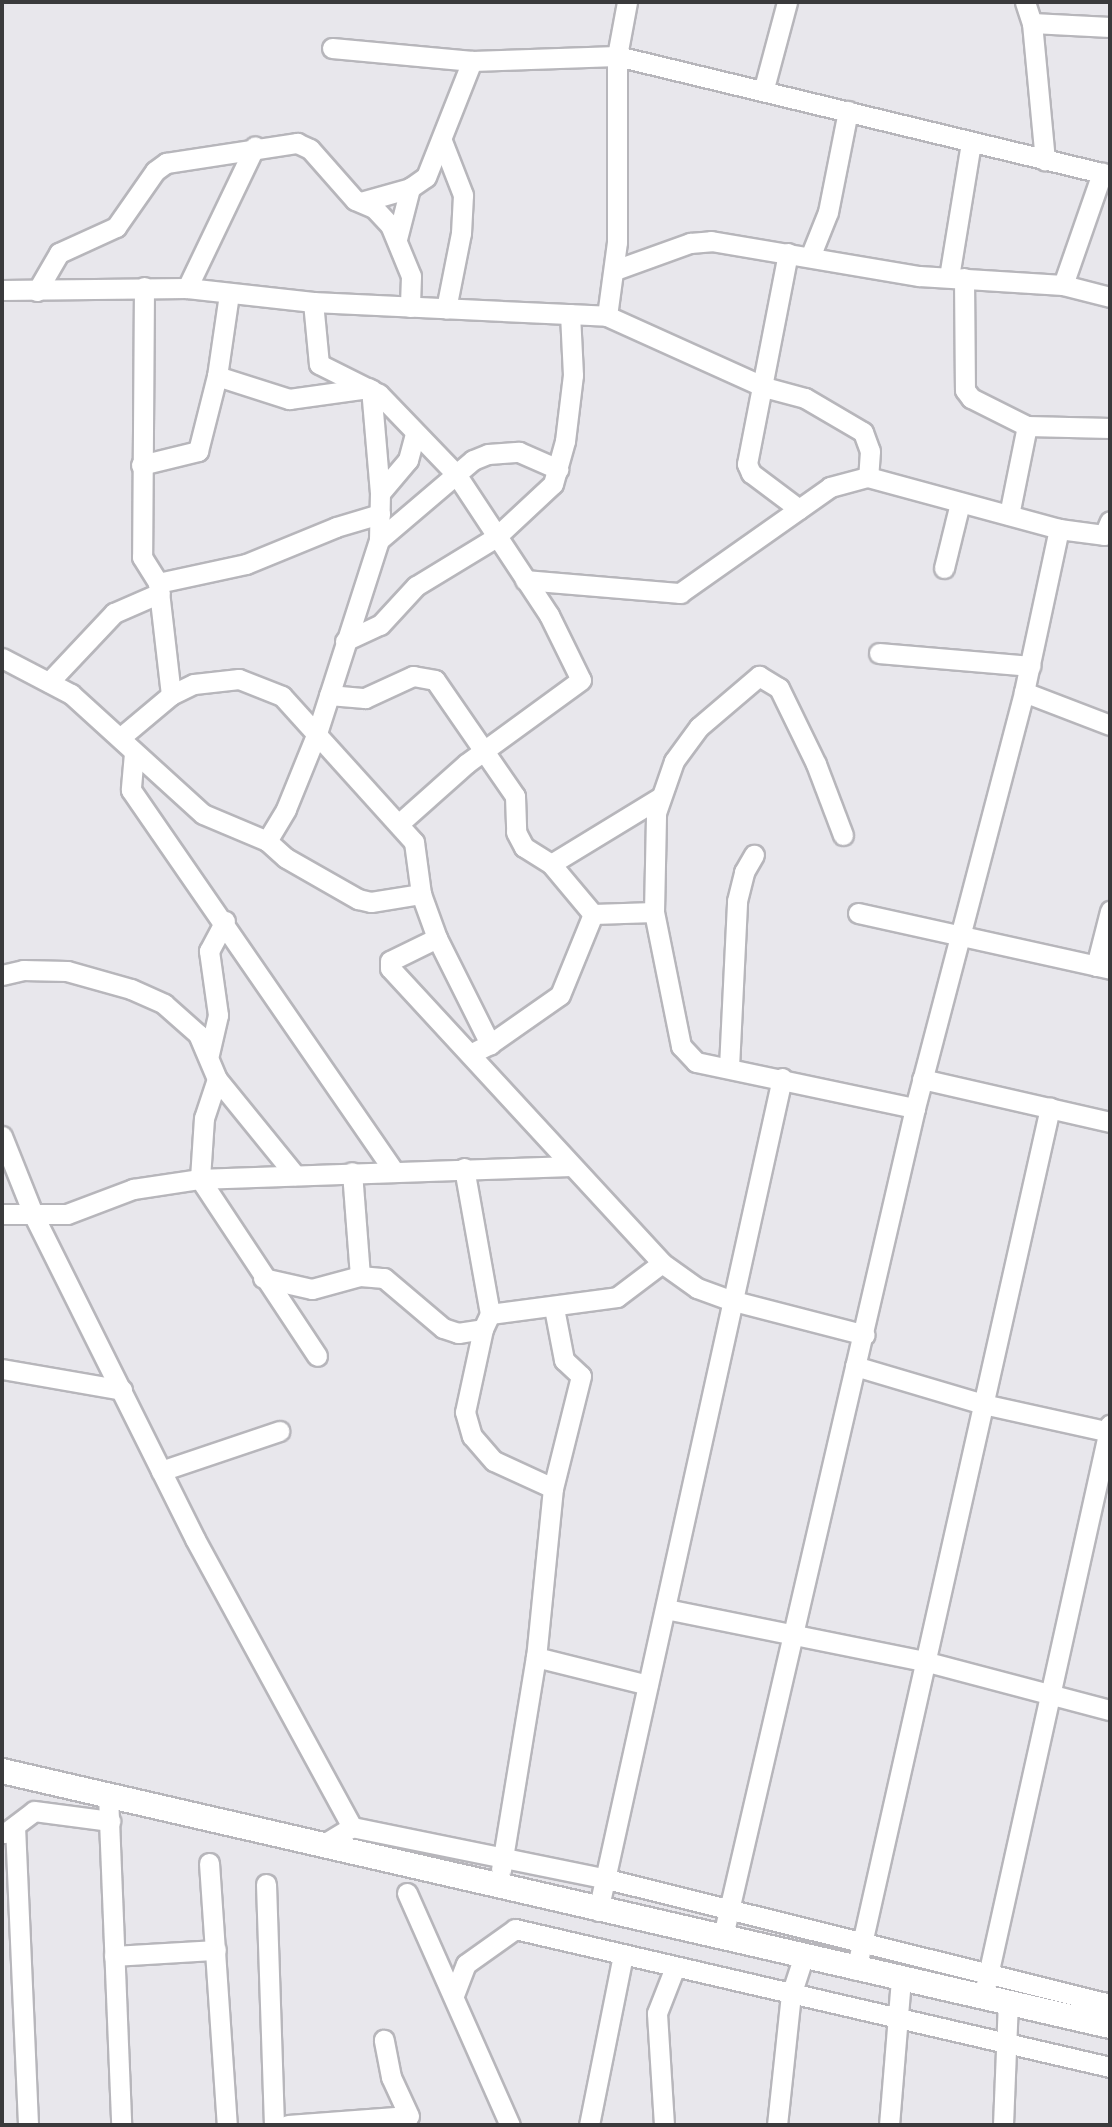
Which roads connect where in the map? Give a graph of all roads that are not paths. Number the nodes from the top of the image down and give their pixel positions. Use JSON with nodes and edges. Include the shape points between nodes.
{"nodes":[{"id":1,"x":627,"y":2,"type":"edge"},
{"id":2,"x":788,"y":2,"type":"edge"},
{"id":3,"x":1025,"y":2,"type":"edge"},
{"id":4,"x":1032,"y":23,"type":"junction"},
{"id":5,"x":1110,"y":27,"type":"edge"},
{"id":6,"x":332,"y":48,"type":"dead end"},
{"id":7,"x":617,"y":57,"type":"junction"},
{"id":8,"x":472,"y":61,"type":"junction"},
{"id":9,"x":764,"y":88,"type":"junction"},
{"id":10,"x":848,"y":111,"type":"junction"},
{"id":11,"x":442,"y":141,"type":"junction"},
{"id":12,"x":971,"y":142,"type":"junction"},
{"id":13,"x":255,"y":146,"type":"junction"},
{"id":14,"x":1045,"y":160,"type":"junction"},
{"id":15,"x":1106,"y":174,"type":"edge"},
{"id":16,"x":410,"y":188,"type":"junction"},
{"id":17,"x":361,"y":202,"type":"junction"},
{"id":18,"x":397,"y":239,"type":"junction"},
{"id":19,"x":788,"y":253,"type":"junction"},
{"id":20,"x":810,"y":257,"type":"junction"},
{"id":21,"x":615,"y":270,"type":"junction"},
{"id":22,"x":957,"y":278,"type":"junction"},
{"id":23,"x":1063,"y":285,"type":"junction"},
{"id":24,"x":144,"y":287,"type":"junction"},
{"id":25,"x":187,"y":288,"type":"junction"},
{"id":26,"x":2,"y":290,"type":"edge"},
{"id":27,"x":37,"y":291,"type":"junction"},
{"id":28,"x":229,"y":294,"type":"junction"},
{"id":29,"x":1110,"y":297,"type":"edge"},
{"id":30,"x":313,"y":302,"type":"junction"},
{"id":31,"x":410,"y":307,"type":"junction"},
{"id":32,"x":446,"y":309,"type":"junction"},
{"id":33,"x":570,"y":314,"type":"junction"},
{"id":34,"x":607,"y":316,"type":"junction"},
{"id":35,"x":319,"y":364,"type":"junction"},
{"id":36,"x":217,"y":376,"type":"junction"},
{"id":37,"x":764,"y":387,"type":"junction"},
{"id":38,"x":369,"y":388,"type":"junction"},
{"id":39,"x":312,"y":396,"type":"junction"},
{"id":40,"x":1027,"y":426,"type":"junction"},
{"id":41,"x":1110,"y":429,"type":"edge"},
{"id":42,"x":415,"y":434,"type":"junction"},
{"id":43,"x":436,"y":454,"type":"junction"},
{"id":44,"x":408,"y":460,"type":"junction"},
{"id":45,"x":141,"y":465,"type":"junction"},
{"id":46,"x":558,"y":469,"type":"junction"},
{"id":47,"x":456,"y":474,"type":"junction"},
{"id":48,"x":868,"y":477,"type":"junction"},
{"id":49,"x":380,"y":492,"type":"junction"},
{"id":50,"x":960,"y":503,"type":"junction"},
{"id":51,"x":799,"y":509,"type":"junction"},
{"id":52,"x":380,"y":514,"type":"junction"},
{"id":53,"x":1009,"y":515,"type":"junction"},
{"id":54,"x":1110,"y":521,"type":"edge"},
{"id":55,"x":1059,"y":529,"type":"junction"},
{"id":56,"x":495,"y":538,"type":"junction"},
{"id":57,"x":379,"y":540,"type":"junction"},
{"id":58,"x":944,"y":568,"type":"dead end"},
{"id":59,"x":525,"y":580,"type":"junction"},
{"id":60,"x":159,"y":588,"type":"junction"},
{"id":61,"x":345,"y":641,"type":"junction"},
{"id":62,"x":879,"y":653,"type":"dead end"},
{"id":63,"x":2,"y":658,"type":"edge"},
{"id":64,"x":1030,"y":666,"type":"junction"},
{"id":65,"x":49,"y":682,"type":"junction"},
{"id":66,"x":1024,"y":692,"type":"junction"},
{"id":67,"x":170,"y":695,"type":"junction"},
{"id":68,"x":329,"y":695,"type":"junction"},
{"id":69,"x":1110,"y":725,"type":"edge"},
{"id":70,"x":318,"y":730,"type":"junction"},
{"id":71,"x":127,"y":745,"type":"junction"},
{"id":72,"x":481,"y":753,"type":"junction"},
{"id":73,"x":659,"y":798,"type":"junction"},
{"id":74,"x":401,"y":822,"type":"junction"},
{"id":75,"x":844,"y":835,"type":"dead end"},
{"id":76,"x":267,"y":841,"type":"junction"},
{"id":77,"x":754,"y":855,"type":"dead end"},
{"id":78,"x":551,"y":864,"type":"junction"},
{"id":79,"x":421,"y":894,"type":"junction"},
{"id":80,"x":1110,"y":911,"type":"edge"},
{"id":81,"x":654,"y":912,"type":"junction"},
{"id":82,"x":858,"y":913,"type":"dead end"},
{"id":83,"x":593,"y":914,"type":"junction"},
{"id":84,"x":225,"y":921,"type":"junction"},
{"id":85,"x":960,"y":934,"type":"junction"},
{"id":86,"x":437,"y":938,"type":"junction"},
{"id":87,"x":1103,"y":968,"type":"edge"},
{"id":88,"x":2,"y":975,"type":"edge"},
{"id":89,"x":490,"y":1044,"type":"junction"},
{"id":90,"x":472,"y":1053,"type":"junction"},
{"id":91,"x":209,"y":1054,"type":"junction"},
{"id":92,"x":729,"y":1067,"type":"junction"},
{"id":93,"x":782,"y":1078,"type":"junction"},
{"id":94,"x":217,"y":1079,"type":"junction"},
{"id":95,"x":922,"y":1079,"type":"junction"},
{"id":96,"x":915,"y":1108,"type":"junction"},
{"id":97,"x":1049,"y":1108,"type":"junction"},
{"id":98,"x":1110,"y":1122,"type":"edge"},
{"id":99,"x":2,"y":1136,"type":"edge"},
{"id":100,"x":569,"y":1166,"type":"junction"},
{"id":101,"x":464,"y":1168,"type":"junction"},
{"id":102,"x":393,"y":1170,"type":"junction"},
{"id":103,"x":352,"y":1172,"type":"junction"},
{"id":104,"x":295,"y":1175,"type":"junction"},
{"id":105,"x":200,"y":1179,"type":"junction"},
{"id":106,"x":2,"y":1214,"type":"edge"},
{"id":107,"x":34,"y":1216,"type":"junction"},
{"id":108,"x":662,"y":1263,"type":"junction"},
{"id":109,"x":360,"y":1276,"type":"junction"},
{"id":110,"x":263,"y":1278,"type":"junction"},
{"id":111,"x":730,"y":1300,"type":"junction"},
{"id":112,"x":554,"y":1308,"type":"junction"},
{"id":113,"x":487,"y":1321,"type":"junction"},
{"id":114,"x":865,"y":1335,"type":"junction"},
{"id":115,"x":317,"y":1356,"type":"dead end"},
{"id":116,"x":855,"y":1366,"type":"junction"},
{"id":117,"x":2,"y":1369,"type":"edge"},
{"id":118,"x":122,"y":1390,"type":"junction"},
{"id":119,"x":983,"y":1404,"type":"junction"},
{"id":120,"x":1110,"y":1430,"type":"edge"},
{"id":121,"x":279,"y":1432,"type":"dead end"},
{"id":122,"x":162,"y":1471,"type":"junction"},
{"id":123,"x":554,"y":1488,"type":"junction"},
{"id":124,"x":666,"y":1609,"type":"junction"},
{"id":125,"x":791,"y":1636,"type":"junction"},
{"id":126,"x":536,"y":1657,"type":"junction"},
{"id":127,"x":924,"y":1661,"type":"junction"},
{"id":128,"x":648,"y":1685,"type":"junction"},
{"id":129,"x":1048,"y":1695,"type":"junction"},
{"id":130,"x":1110,"y":1710,"type":"edge"},
{"id":131,"x":2,"y":1771,"type":"edge"},
{"id":132,"x":108,"y":1795,"type":"junction"},
{"id":133,"x":110,"y":1821,"type":"junction"},
{"id":134,"x":352,"y":1828,"type":"junction"},
{"id":135,"x":8,"y":1830,"type":"edge"},
{"id":136,"x":320,"y":1846,"type":"junction"},
{"id":137,"x":505,"y":1858,"type":"junction"},
{"id":138,"x":209,"y":1863,"type":"dead end"},
{"id":139,"x":607,"y":1879,"type":"junction"},
{"id":140,"x":266,"y":1884,"type":"dead end"},
{"id":141,"x":496,"y":1886,"type":"junction"},
{"id":142,"x":407,"y":1893,"type":"dead end"},
{"id":143,"x":598,"y":1911,"type":"junction"},
{"id":144,"x":731,"y":1911,"type":"junction"},
{"id":145,"x":723,"y":1936,"type":"junction"},
{"id":146,"x":861,"y":1943,"type":"junction"},
{"id":147,"x":216,"y":1950,"type":"junction"},
{"id":148,"x":623,"y":1955,"type":"junction"},
{"id":149,"x":114,"y":1956,"type":"junction"},
{"id":150,"x":803,"y":1957,"type":"junction"},
{"id":151,"x":675,"y":1967,"type":"junction"},
{"id":152,"x":856,"y":1970,"type":"junction"},
{"id":153,"x":901,"y":1979,"type":"junction"},
{"id":154,"x":994,"y":1991,"type":"junction"},
{"id":155,"x":454,"y":1995,"type":"junction"},
{"id":156,"x":791,"y":1995,"type":"junction"},
{"id":157,"x":1110,"y":2004,"type":"edge"},
{"id":158,"x":897,"y":2019,"type":"junction"},
{"id":159,"x":1110,"y":2026,"type":"edge"},
{"id":160,"x":384,"y":2040,"type":"dead end"},
{"id":161,"x":1005,"y":2043,"type":"junction"},
{"id":162,"x":1110,"y":2067,"type":"edge"},
{"id":163,"x":411,"y":2121,"type":"edge"},
{"id":164,"x":28,"y":2125,"type":"edge"},
{"id":165,"x":121,"y":2125,"type":"edge"},
{"id":166,"x":227,"y":2125,"type":"edge"},
{"id":167,"x":274,"y":2125,"type":"edge"},
{"id":168,"x":288,"y":2125,"type":"edge"},
{"id":169,"x":510,"y":2125,"type":"edge"},
{"id":170,"x":589,"y":2125,"type":"edge"},
{"id":171,"x":663,"y":2125,"type":"edge"},
{"id":172,"x":777,"y":2125,"type":"edge"},
{"id":173,"x":889,"y":2125,"type":"edge"},
{"id":174,"x":1003,"y":2125,"type":"edge"}],
"edges":[{"from":1,"to":7,"type":"street"},
{"from":2,"to":9,"type":"street"},
{"from":3,"to":4,"type":"street"},
{"from":4,"to":5,"type":"street"},
{"from":4,"to":14,"type":"street"},
{"from":6,"to":8,"type":"street"},
{"from":7,"to":8,"type":"street"},
{"from":7,"to":9,"type":"street"},
{"from":7,"to":21,"type":"street"},
{"from":8,"to":11,"type":"street"},
{"from":9,"to":10,"type":"street"},
{"from":10,"to":12,"type":"street"},
{"from":10,"to":20,"type":"street","via":[[828,212]]},
{"from":11,"to":16,"type":"street","via":[[433,167]]},
{"from":11,"to":32,"type":"street","via":[[463,204]]},
{"from":12,"to":14,"type":"street"},
{"from":12,"to":22,"type":"street"},
{"from":13,"to":17,"type":"street","via":[[297,142],[310,149],[349,195]]},
{"from":13,"to":25,"type":"street"},
{"from":13,"to":27,"type":"street","via":[[166,163],[155,171],[116,227],[59,253]]},
{"from":14,"to":15,"type":"street"},
{"from":15,"to":23,"type":"street"},
{"from":16,"to":17,"type":"street"},
{"from":16,"to":18,"type":"street"},
{"from":17,"to":18,"type":"street","via":[[385,218]]},
{"from":18,"to":31,"type":"street","via":[[411,276]]},
{"from":19,"to":20,"type":"street"},
{"from":19,"to":21,"type":"street","via":[[699,241]]},
{"from":19,"to":37,"type":"street"},
{"from":20,"to":22,"type":"street"},
{"from":21,"to":34,"type":"street"},
{"from":22,"to":23,"type":"street"},
{"from":22,"to":40,"type":"street","via":[[965,390],[983,405]]},
{"from":23,"to":29,"type":"street"},
{"from":24,"to":25,"type":"street"},
{"from":24,"to":27,"type":"street"},
{"from":24,"to":45,"type":"street"},
{"from":25,"to":28,"type":"street"},
{"from":26,"to":27,"type":"street"},
{"from":28,"to":30,"type":"street"},
{"from":28,"to":36,"type":"street"},
{"from":30,"to":31,"type":"street"},
{"from":30,"to":35,"type":"street"},
{"from":31,"to":32,"type":"street"},
{"from":32,"to":33,"type":"street"},
{"from":33,"to":34,"type":"street"},
{"from":33,"to":46,"type":"street","via":[[573,375]]},
{"from":34,"to":37,"type":"street"},
{"from":35,"to":38,"type":"street"},
{"from":35,"to":39,"type":"street"},
{"from":36,"to":39,"type":"street","via":[[289,399]]},
{"from":36,"to":45,"type":"street","via":[[198,451]]},
{"from":37,"to":48,"type":"street","via":[[805,398],[863,432],[870,451]]},
{"from":37,"to":51,"type":"street","via":[[747,464],[751,473]]},
{"from":38,"to":39,"type":"street"},
{"from":38,"to":42,"type":"street"},
{"from":38,"to":49,"type":"street"},
{"from":40,"to":41,"type":"street"},
{"from":40,"to":53,"type":"street"},
{"from":42,"to":43,"type":"street"},
{"from":42,"to":44,"type":"street"},
{"from":43,"to":44,"type":"street"},
{"from":43,"to":47,"type":"street"},
{"from":44,"to":49,"type":"street"},
{"from":45,"to":60,"type":"street","via":[[143,564]]},
{"from":46,"to":47,"type":"street","via":[[503,450],[473,460]]},
{"from":46,"to":56,"type":"street","via":[[545,494]]},
{"from":47,"to":56,"type":"street"},
{"from":47,"to":57,"type":"street"},
{"from":48,"to":50,"type":"street"},
{"from":48,"to":51,"type":"street","via":[[837,483]]},
{"from":49,"to":52,"type":"street"},
{"from":50,"to":53,"type":"street"},
{"from":50,"to":58,"type":"street"},
{"from":51,"to":59,"type":"street","via":[[680,593]]},
{"from":52,"to":57,"type":"street"},
{"from":52,"to":60,"type":"street","via":[[246,564]]},
{"from":53,"to":55,"type":"street"},
{"from":54,"to":55,"type":"street","via":[[1104,535]]},
{"from":55,"to":64,"type":"street"},
{"from":56,"to":59,"type":"street"},
{"from":56,"to":61,"type":"street","via":[[416,586],[380,625]]},
{"from":57,"to":61,"type":"street"},
{"from":59,"to":72,"type":"street","via":[[566,643],[581,680]]},
{"from":60,"to":65,"type":"street","via":[[114,613]]},
{"from":60,"to":67,"type":"street"},
{"from":61,"to":68,"type":"street"},
{"from":62,"to":64,"type":"street"},
{"from":63,"to":65,"type":"street"},
{"from":64,"to":66,"type":"street"},
{"from":65,"to":71,"type":"street","via":[[71,694]]},
{"from":66,"to":69,"type":"street"},
{"from":66,"to":85,"type":"street"},
{"from":67,"to":70,"type":"street","via":[[206,681],[239,679],[282,696]]},
{"from":67,"to":71,"type":"street"},
{"from":68,"to":70,"type":"street"},
{"from":68,"to":72,"type":"street","via":[[371,697],[413,676],[426,675],[454,702]]},
{"from":70,"to":74,"type":"street"},
{"from":70,"to":76,"type":"street"},
{"from":71,"to":76,"type":"street","via":[[203,814]]},
{"from":71,"to":84,"type":"street","via":[[131,790]]},
{"from":72,"to":74,"type":"street"},
{"from":72,"to":78,"type":"street","via":[[515,796],[516,832],[524,847]]},
{"from":73,"to":75,"type":"street","via":[[674,761],[699,727],[759,676],[779,688]]},
{"from":73,"to":78,"type":"street"},
{"from":73,"to":81,"type":"street"},
{"from":74,"to":79,"type":"street","via":[[416,846]]},
{"from":76,"to":79,"type":"street","via":[[286,858],[358,899],[371,902]]},
{"from":77,"to":92,"type":"street","via":[[737,901]]},
{"from":78,"to":83,"type":"street"},
{"from":79,"to":86,"type":"street"},
{"from":80,"to":87,"type":"street"},
{"from":81,"to":83,"type":"street"},
{"from":81,"to":92,"type":"street","via":[[681,1046],[696,1062]]},
{"from":82,"to":85,"type":"street"},
{"from":83,"to":89,"type":"street","via":[[560,995]]},
{"from":84,"to":91,"type":"street","via":[[208,951],[218,1014]]},
{"from":84,"to":102,"type":"street"},
{"from":85,"to":87,"type":"street"},
{"from":85,"to":95,"type":"street"},
{"from":86,"to":89,"type":"street"},
{"from":86,"to":90,"type":"street","via":[[388,965]]},
{"from":88,"to":91,"type":"street","via":[[50,969],[131,989],[182,1018]]},
{"from":89,"to":90,"type":"street"},
{"from":90,"to":100,"type":"street"},
{"from":91,"to":94,"type":"street"},
{"from":92,"to":93,"type":"street"},
{"from":93,"to":96,"type":"street"},
{"from":93,"to":111,"type":"street"},
{"from":94,"to":104,"type":"street"},
{"from":94,"to":105,"type":"street","via":[[204,1118]]},
{"from":95,"to":96,"type":"street"},
{"from":95,"to":97,"type":"street"},
{"from":96,"to":114,"type":"street"},
{"from":97,"to":98,"type":"street"},
{"from":97,"to":119,"type":"street"},
{"from":99,"to":107,"type":"street"},
{"from":100,"to":101,"type":"street"},
{"from":100,"to":108,"type":"street"},
{"from":101,"to":102,"type":"street"},
{"from":101,"to":113,"type":"street"},
{"from":102,"to":103,"type":"street"},
{"from":103,"to":104,"type":"street"},
{"from":103,"to":109,"type":"street"},
{"from":104,"to":105,"type":"street"},
{"from":105,"to":107,"type":"street","via":[[133,1189],[67,1214]]},
{"from":105,"to":110,"type":"street"},
{"from":106,"to":107,"type":"street"},
{"from":107,"to":118,"type":"street"},
{"from":108,"to":111,"type":"street","via":[[697,1288]]},
{"from":108,"to":112,"type":"street","via":[[617,1297]]},
{"from":109,"to":110,"type":"street","via":[[312,1289]]},
{"from":109,"to":113,"type":"street","via":[[391,1282],[453,1333]]},
{"from":110,"to":115,"type":"street"},
{"from":111,"to":114,"type":"street"},
{"from":111,"to":124,"type":"street"},
{"from":112,"to":113,"type":"street"},
{"from":112,"to":123,"type":"street","via":[[564,1360],[581,1377]]},
{"from":113,"to":123,"type":"street","via":[[465,1412],[472,1436],[494,1461]]},
{"from":114,"to":116,"type":"street"},
{"from":116,"to":119,"type":"street"},
{"from":116,"to":125,"type":"street"},
{"from":117,"to":118,"type":"street"},
{"from":118,"to":122,"type":"street"},
{"from":119,"to":120,"type":"street"},
{"from":119,"to":127,"type":"street"},
{"from":120,"to":129,"type":"street"},
{"from":121,"to":122,"type":"street"},
{"from":122,"to":134,"type":"street"},
{"from":123,"to":126,"type":"street"},
{"from":124,"to":125,"type":"street"},
{"from":124,"to":128,"type":"street"},
{"from":125,"to":127,"type":"street"},
{"from":125,"to":144,"type":"street"},
{"from":126,"to":128,"type":"street"},
{"from":126,"to":137,"type":"street"},
{"from":127,"to":129,"type":"street"},
{"from":127,"to":146,"type":"street"},
{"from":128,"to":139,"type":"street"},
{"from":129,"to":130,"type":"street"},
{"from":129,"to":154,"type":"street"},
{"from":131,"to":132,"type":"street"},
{"from":132,"to":133,"type":"street"},
{"from":132,"to":136,"type":"street"},
{"from":133,"to":135,"type":"street","via":[[34,1811]]},
{"from":133,"to":149,"type":"street"},
{"from":134,"to":136,"type":"street"},
{"from":134,"to":137,"type":"street"},
{"from":135,"to":164,"type":"street"},
{"from":136,"to":141,"type":"street"},
{"from":137,"to":139,"type":"street"},
{"from":137,"to":141,"type":"street"},
{"from":138,"to":147,"type":"street"},
{"from":139,"to":143,"type":"street"},
{"from":139,"to":144,"type":"street"},
{"from":140,"to":167,"type":"street"},
{"from":141,"to":143,"type":"street"},
{"from":142,"to":155,"type":"street"},
{"from":143,"to":145,"type":"street"},
{"from":144,"to":145,"type":"street"},
{"from":144,"to":146,"type":"street"},
{"from":145,"to":150,"type":"street"},
{"from":146,"to":152,"type":"street"},
{"from":146,"to":154,"type":"street"},
{"from":147,"to":149,"type":"street"},
{"from":147,"to":166,"type":"street"},
{"from":148,"to":151,"type":"street"},
{"from":148,"to":155,"type":"street","via":[[510,1929],[466,1964]]},
{"from":148,"to":170,"type":"street"},
{"from":149,"to":165,"type":"street"},
{"from":150,"to":152,"type":"street"},
{"from":150,"to":156,"type":"street"},
{"from":151,"to":156,"type":"street"},
{"from":151,"to":171,"type":"street","via":[[657,2013]]},
{"from":152,"to":153,"type":"street"},
{"from":153,"to":154,"type":"street"},
{"from":153,"to":158,"type":"street"},
{"from":154,"to":157,"type":"street"},
{"from":154,"to":159,"type":"street"},
{"from":154,"to":161,"type":"street"},
{"from":155,"to":169,"type":"street"},
{"from":156,"to":158,"type":"street"},
{"from":156,"to":172,"type":"street"},
{"from":158,"to":161,"type":"street"},
{"from":158,"to":173,"type":"street"},
{"from":160,"to":163,"type":"street","via":[[391,2077]]},
{"from":161,"to":162,"type":"street"},
{"from":161,"to":174,"type":"street"},
{"from":163,"to":168,"type":"street"}]}
